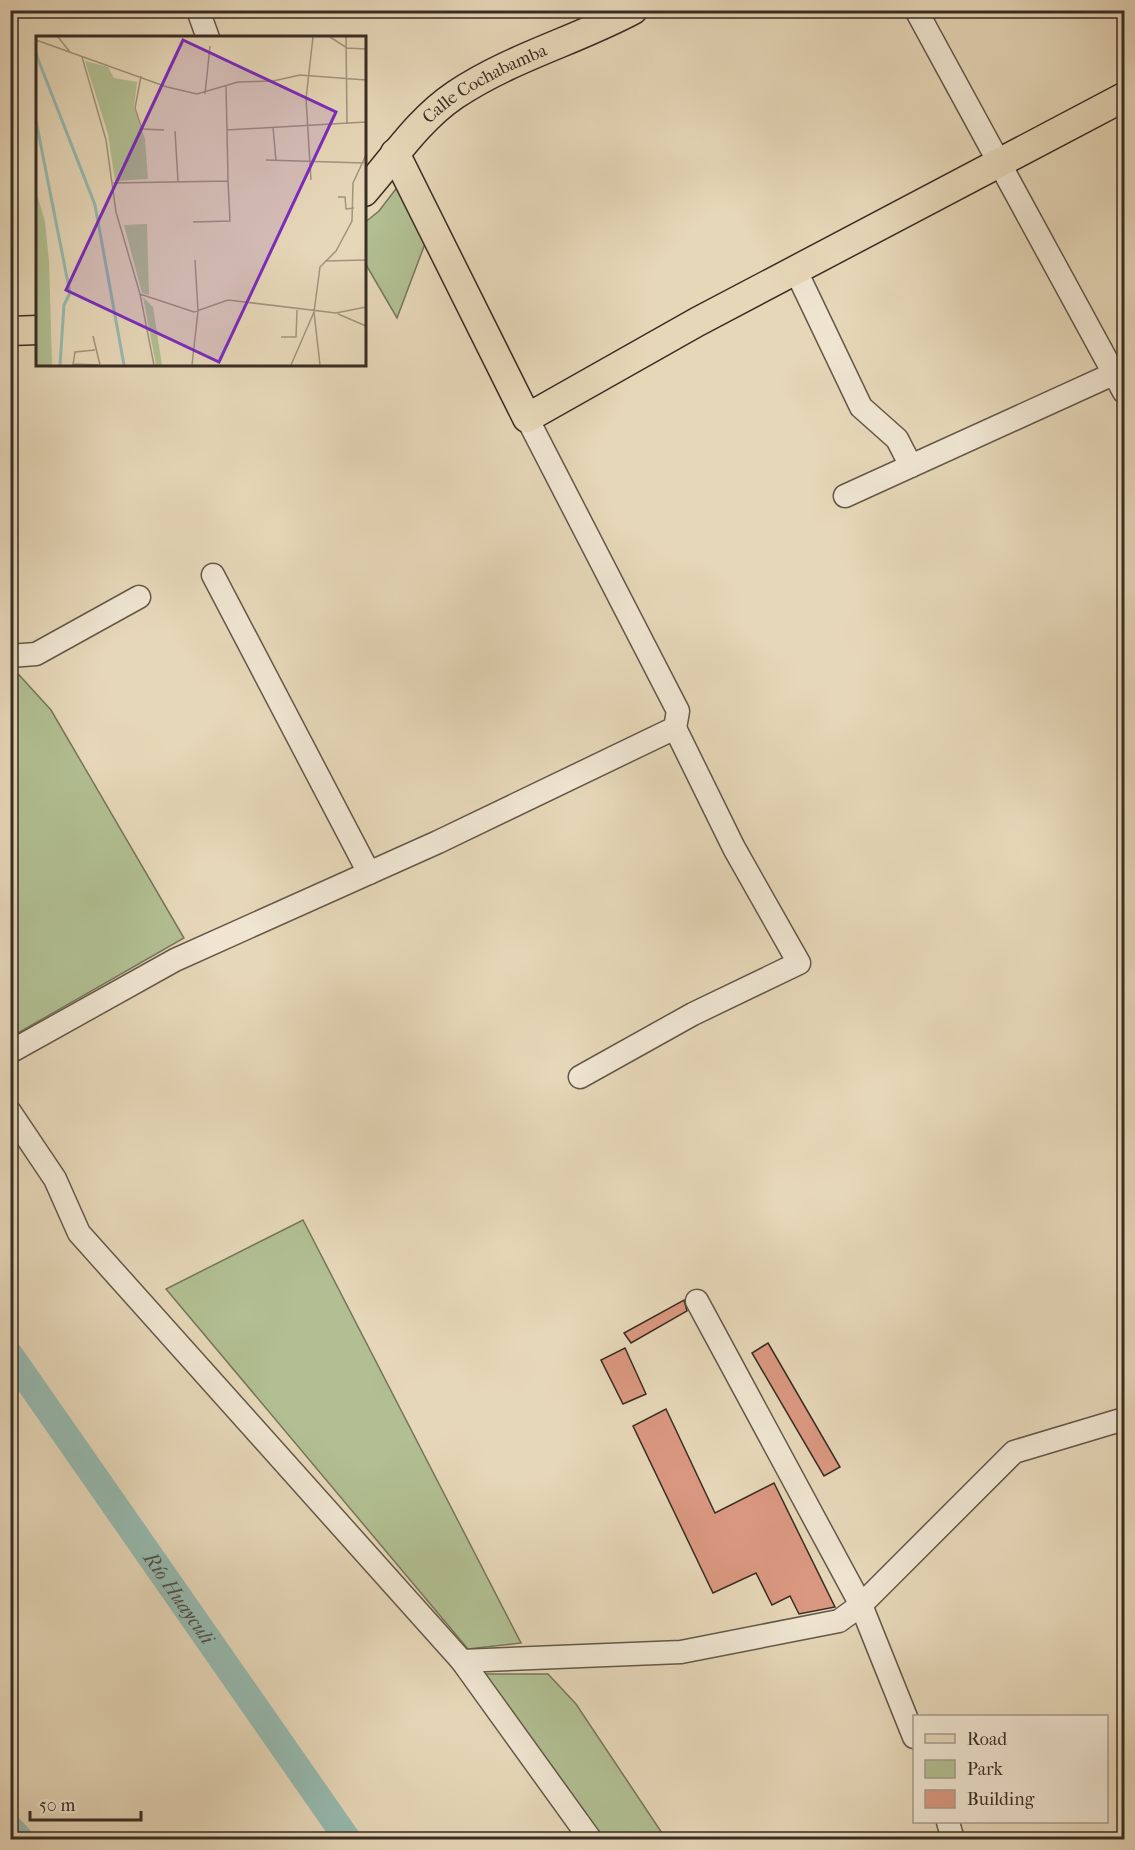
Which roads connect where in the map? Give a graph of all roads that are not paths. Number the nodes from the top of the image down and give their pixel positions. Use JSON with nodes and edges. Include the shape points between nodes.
{"nodes":[{"id":1,"x":198,"y":10,"type":"edge"},
{"id":2,"x":633,"y":10,"type":"edge"},
{"id":3,"x":916,"y":10,"type":"edge"},
{"id":4,"x":207,"y":36,"type":"edge"},
{"id":5,"x":1125,"y":97,"type":"edge"},
{"id":6,"x":395,"y":153,"type":"junction"},
{"id":7,"x":1000,"y":164,"type":"junction"},
{"id":8,"x":366,"y":189,"type":"edge"},
{"id":9,"x":796,"y":271,"type":"junction"},
{"id":10,"x":36,"y":330,"type":"edge"},
{"id":11,"x":10,"y":331,"type":"edge"},
{"id":12,"x":1121,"y":378,"type":"edge"},
{"id":13,"x":527,"y":418,"type":"junction"},
{"id":14,"x":910,"y":466,"type":"junction"},
{"id":15,"x":845,"y":496,"type":"dead end"},
{"id":16,"x":213,"y":575,"type":"dead end"},
{"id":17,"x":139,"y":597,"type":"dead end"},
{"id":18,"x":10,"y":656,"type":"edge"},
{"id":19,"x":675,"y":728,"type":"junction"},
{"id":20,"x":369,"y":873,"type":"junction"},
{"id":21,"x":10,"y":1052,"type":"edge"},
{"id":22,"x":580,"y":1077,"type":"dead end"},
{"id":23,"x":10,"y":1112,"type":"edge"},
{"id":24,"x":697,"y":1301,"type":"dead end"},
{"id":25,"x":1125,"y":1419,"type":"edge"},
{"id":26,"x":861,"y":1605,"type":"junction"},
{"id":27,"x":462,"y":1661,"type":"junction"},
{"id":28,"x":913,"y":1732,"type":"edge"},
{"id":29,"x":949,"y":1823,"type":"edge"},
{"id":30,"x":591,"y":1839,"type":"edge"},
{"id":31,"x":953,"y":1839,"type":"edge"}],
"edges":[{"from":1,"to":4,"type":"street"},
{"from":2,"to":6,"type":"main road","name":"Calle Cochabamba","via":[[454,95]]},
{"from":3,"to":7,"type":"street"},
{"from":5,"to":7,"type":"main road"},
{"from":6,"to":8,"type":"main road","name":"Calle Cochabamba"},
{"from":6,"to":13,"type":"main road"},
{"from":7,"to":9,"type":"main road"},
{"from":7,"to":12,"type":"street"},
{"from":9,"to":13,"type":"main road"},
{"from":9,"to":14,"type":"street","via":[[861,407],[897,439]]},
{"from":10,"to":11,"type":"main road"},
{"from":12,"to":14,"type":"street"},
{"from":13,"to":19,"type":"street","via":[[678,711]]},
{"from":14,"to":15,"type":"street"},
{"from":16,"to":20,"type":"street"},
{"from":17,"to":18,"type":"street","via":[[36,654]]},
{"from":19,"to":20,"type":"street"},
{"from":19,"to":22,"type":"street","via":[[734,848],[799,963],[693,1014]]},
{"from":20,"to":21,"type":"street","via":[[175,960]]},
{"from":23,"to":27,"type":"street","via":[[55,1179],[79,1233]]},
{"from":24,"to":26,"type":"street"},
{"from":25,"to":26,"type":"street","via":[[1014,1452]]},
{"from":26,"to":27,"type":"street","via":[[839,1621],[681,1652]]},
{"from":26,"to":28,"type":"street"},
{"from":27,"to":30,"type":"street"},
{"from":29,"to":31,"type":"street"}]}
